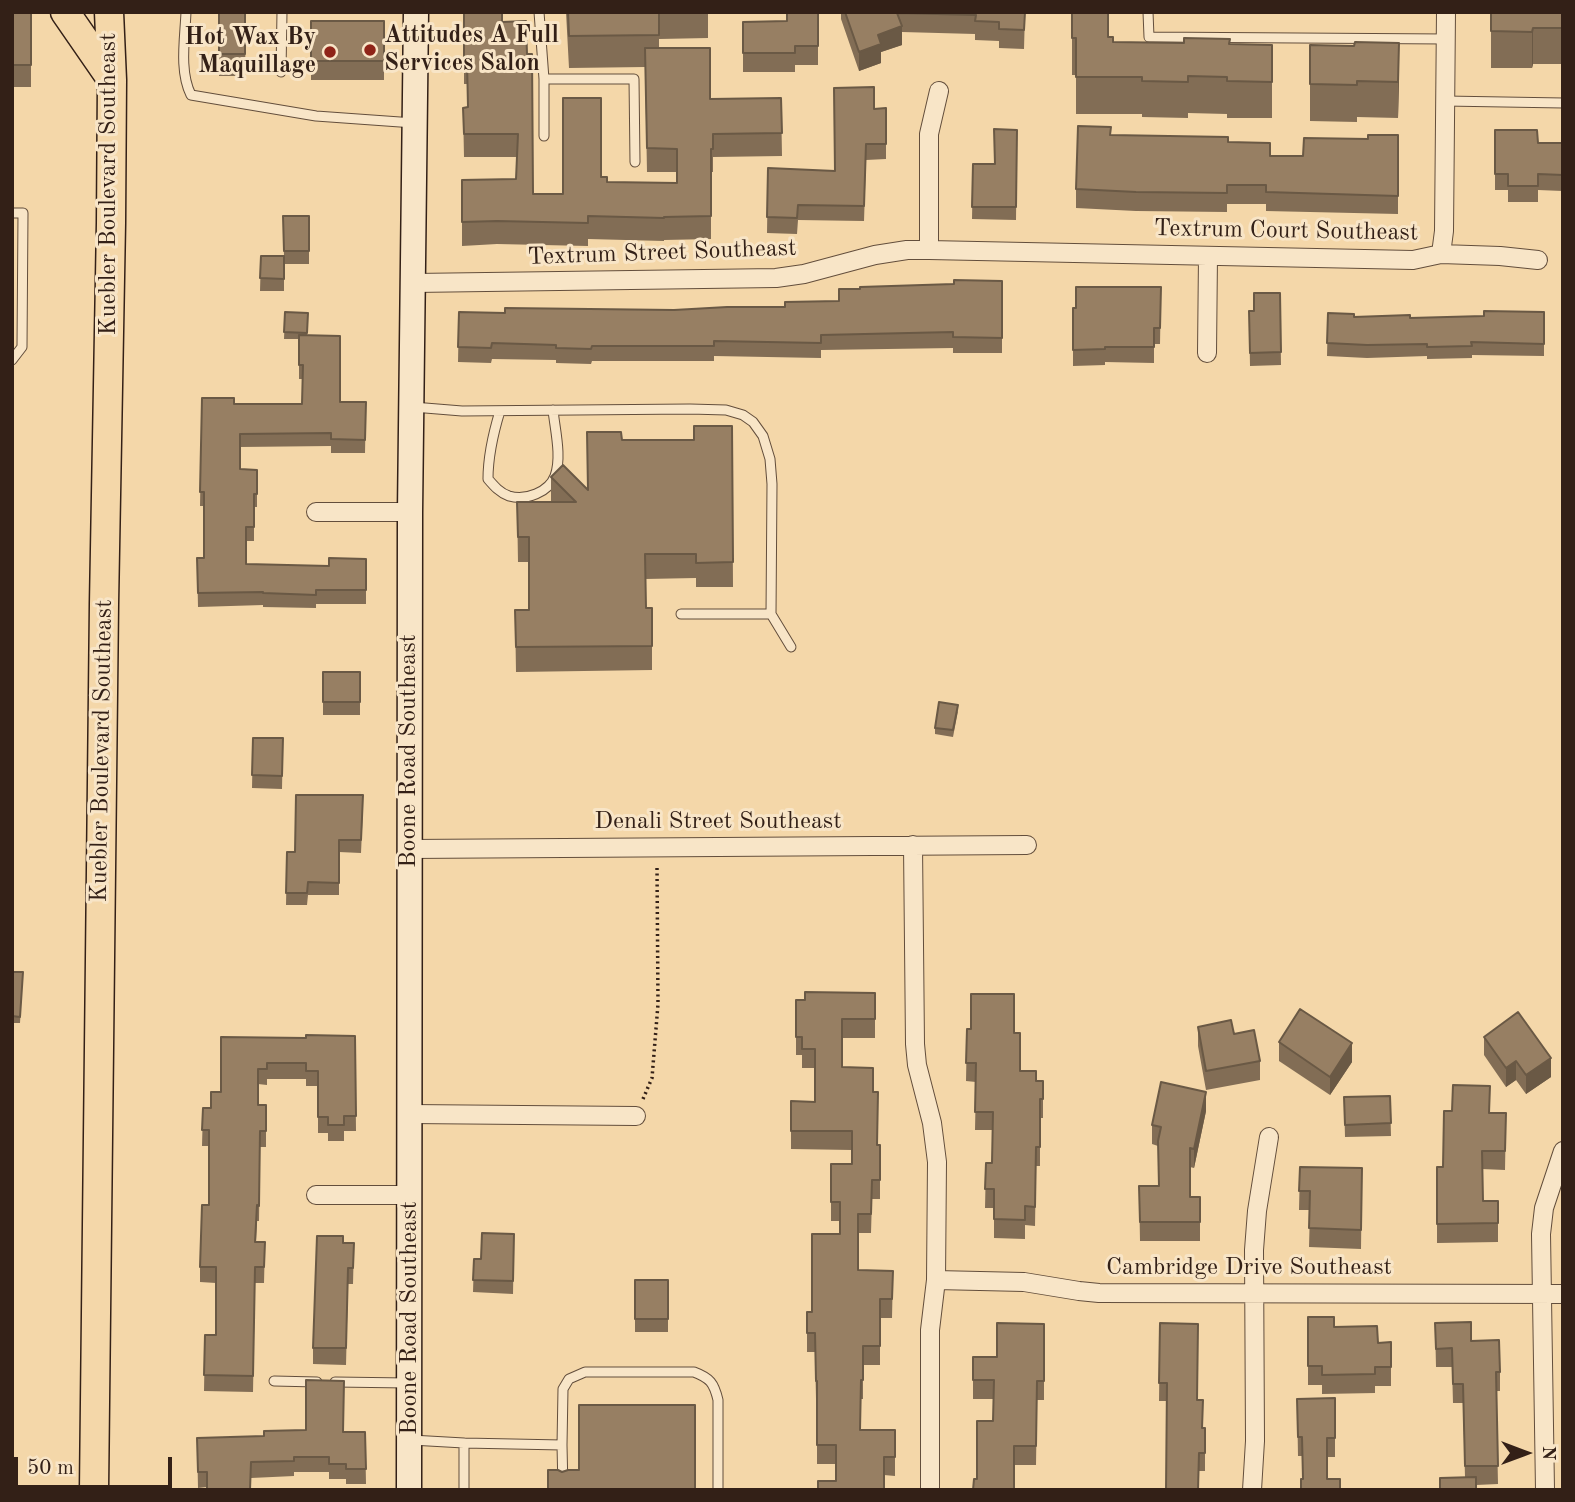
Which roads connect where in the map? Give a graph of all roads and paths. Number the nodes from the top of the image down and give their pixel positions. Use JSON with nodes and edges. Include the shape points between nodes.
{"nodes":[{"id":1,"x":65,"y":12,"type":"edge"},
{"id":2,"x":109,"y":12,"type":"edge"},
{"id":3,"x":186,"y":12,"type":"edge"},
{"id":4,"x":282,"y":12,"type":"edge"},
{"id":5,"x":416,"y":12,"type":"edge"},
{"id":6,"x":539,"y":12,"type":"edge"},
{"id":7,"x":1148,"y":12,"type":"edge"},
{"id":8,"x":1446,"y":12,"type":"edge"},
{"id":9,"x":1446,"y":39,"type":"junction"},
{"id":10,"x":281,"y":72,"type":"dead end"},
{"id":11,"x":544,"y":79,"type":"junction"},
{"id":12,"x":112,"y":80,"type":"junction"},
{"id":13,"x":939,"y":91,"type":"dead end"},
{"id":14,"x":1445,"y":101,"type":"junction"},
{"id":15,"x":1563,"y":103,"type":"edge"},
{"id":16,"x":416,"y":123,"type":"junction"},
{"id":17,"x":544,"y":136,"type":"dead end"},
{"id":18,"x":635,"y":162,"type":"dead end"},
{"id":19,"x":12,"y":213,"type":"edge"},
{"id":20,"x":929,"y":250,"type":"junction"},
{"id":21,"x":1034,"y":252,"type":"joint"},
{"id":22,"x":1441,"y":254,"type":"junction"},
{"id":23,"x":1208,"y":256,"type":"junction"},
{"id":24,"x":1538,"y":260,"type":"dead end"},
{"id":25,"x":414,"y":283,"type":"junction"},
{"id":26,"x":1207,"y":353,"type":"dead end"},
{"id":27,"x":12,"y":360,"type":"edge"},
{"id":28,"x":412,"y":407,"type":"junction"},
{"id":29,"x":553,"y":410,"type":"junction"},
{"id":30,"x":499,"y":411,"type":"junction"},
{"id":31,"x":316,"y":512,"type":"dead end"},
{"id":32,"x":410,"y":512,"type":"junction"},
{"id":33,"x":681,"y":614,"type":"dead end"},
{"id":34,"x":771,"y":614,"type":"junction"},
{"id":35,"x":791,"y":647,"type":"dead end"},
{"id":36,"x":913,"y":845,"type":"junction"},
{"id":37,"x":1027,"y":845,"type":"dead end"},
{"id":38,"x":657,"y":848,"type":"junction"},
{"id":39,"x":409,"y":849,"type":"junction"},
{"id":40,"x":410,"y":1114,"type":"junction"},
{"id":41,"x":636,"y":1116,"type":"joint"},
{"id":42,"x":1269,"y":1137,"type":"dead end"},
{"id":43,"x":1563,"y":1151,"type":"edge"},
{"id":44,"x":316,"y":1195,"type":"dead end"},
{"id":45,"x":410,"y":1195,"type":"junction"},
{"id":46,"x":936,"y":1280,"type":"junction"},
{"id":47,"x":1255,"y":1293,"type":"junction"},
{"id":48,"x":1542,"y":1294,"type":"junction"},
{"id":49,"x":1563,"y":1294,"type":"edge"},
{"id":50,"x":274,"y":1381,"type":"dead end"},
{"id":51,"x":410,"y":1384,"type":"junction"},
{"id":52,"x":410,"y":1440,"type":"junction"},
{"id":53,"x":464,"y":1443,"type":"junction"},
{"id":54,"x":562,"y":1445,"type":"junction"},
{"id":55,"x":94,"y":1490,"type":"edge"},
{"id":56,"x":410,"y":1490,"type":"edge"},
{"id":57,"x":464,"y":1490,"type":"edge"},
{"id":58,"x":563,"y":1490,"type":"edge"},
{"id":59,"x":718,"y":1490,"type":"edge"},
{"id":60,"x":929,"y":1490,"type":"edge"},
{"id":61,"x":1252,"y":1490,"type":"edge"},
{"id":62,"x":1545,"y":1490,"type":"edge"}],
"edges":[{"from":1,"to":12,"type":"main road"},
{"from":2,"to":12,"type":"main road","name":"Kuebler Boulevard Southeast"},
{"from":3,"to":16,"type":"lane","via":[[185,66],[191,95],[316,116]]},
{"from":4,"to":10,"type":"lane"},
{"from":5,"to":16,"type":"street","name":"Boone Road Southeast"},
{"from":6,"to":11,"type":"lane"},
{"from":7,"to":9,"type":"lane","via":[[1149,37]]},
{"from":8,"to":9,"type":"street"},
{"from":9,"to":14,"type":"street"},
{"from":11,"to":17,"type":"lane"},
{"from":11,"to":18,"type":"lane","via":[[634,79]]},
{"from":12,"to":55,"type":"main road","name":"Kuebler Boulevard Southeast"},
{"from":13,"to":20,"type":"street","via":[[929,134]]},
{"from":14,"to":15,"type":"lane"},
{"from":14,"to":22,"type":"street"},
{"from":16,"to":25,"type":"street","name":"Boone Road Southeast"},
{"from":19,"to":27,"type":"lane","via":[[23,214],[22,347]]},
{"from":20,"to":21,"type":"street","name":"Textrum Street Southeast"},
{"from":20,"to":25,"type":"street","name":"Textrum Street Southeast","via":[[875,255],[776,278]]},
{"from":21,"to":23,"type":"street","name":"Textrum Court Southeast"},
{"from":22,"to":23,"type":"street","name":"Textrum Court Southeast","via":[[1413,260]]},
{"from":22,"to":24,"type":"street","name":"Textrum Court Southeast"},
{"from":23,"to":26,"type":"street"},
{"from":25,"to":28,"type":"street","name":"Boone Road Southeast"},
{"from":28,"to":30,"type":"lane"},
{"from":28,"to":32,"type":"street","name":"Boone Road Southeast"},
{"from":29,"to":30,"type":"lane"},
{"from":29,"to":30,"type":"lane","via":[[558,458],[555,477],[542,492],[526,497],[510,496],[488,479]]},
{"from":29,"to":34,"type":"lane","via":[[726,410],[753,422],[770,459]]},
{"from":31,"to":32,"type":"street"},
{"from":32,"to":39,"type":"street","name":"Boone Road Southeast"},
{"from":33,"to":34,"type":"lane"},
{"from":34,"to":35,"type":"lane"},
{"from":36,"to":37,"type":"street","name":"Denali Street Southeast"},
{"from":36,"to":38,"type":"street","name":"Denali Street Southeast"},
{"from":36,"to":46,"type":"street","via":[[915,1044],[937,1162]]},
{"from":38,"to":39,"type":"street","name":"Denali Street Southeast"},
{"from":38,"to":41,"type":"path","via":[[658,1004],[652,1078]]},
{"from":39,"to":40,"type":"street","name":"Boone Road Southeast"},
{"from":40,"to":41,"type":"street"},
{"from":40,"to":45,"type":"street","name":"Boone Road Southeast"},
{"from":42,"to":47,"type":"street","via":[[1257,1211]]},
{"from":43,"to":48,"type":"street","via":[[1544,1208]]},
{"from":44,"to":45,"type":"street"},
{"from":45,"to":51,"type":"street","name":"Boone Road Southeast"},
{"from":46,"to":47,"type":"street","name":"Cambridge Drive Southeast","via":[[1024,1282],[1099,1293]]},
{"from":46,"to":60,"type":"street","via":[[930,1330]]},
{"from":47,"to":48,"type":"street","name":"Cambridge Drive Southeast"},
{"from":47,"to":61,"type":"street"},
{"from":48,"to":49,"type":"street","name":"Cambridge Drive Southeast"},
{"from":48,"to":62,"type":"street"},
{"from":50,"to":51,"type":"lane"},
{"from":51,"to":52,"type":"street","name":"Boone Road Southeast"},
{"from":52,"to":53,"type":"lane"},
{"from":52,"to":56,"type":"street","name":"Boone Road Southeast"},
{"from":53,"to":54,"type":"lane"},
{"from":53,"to":57,"type":"lane"},
{"from":54,"to":58,"type":"lane"},
{"from":54,"to":59,"type":"lane","via":[[563,1389],[569,1379],[584,1372],[694,1372],[716,1388]]}]}
